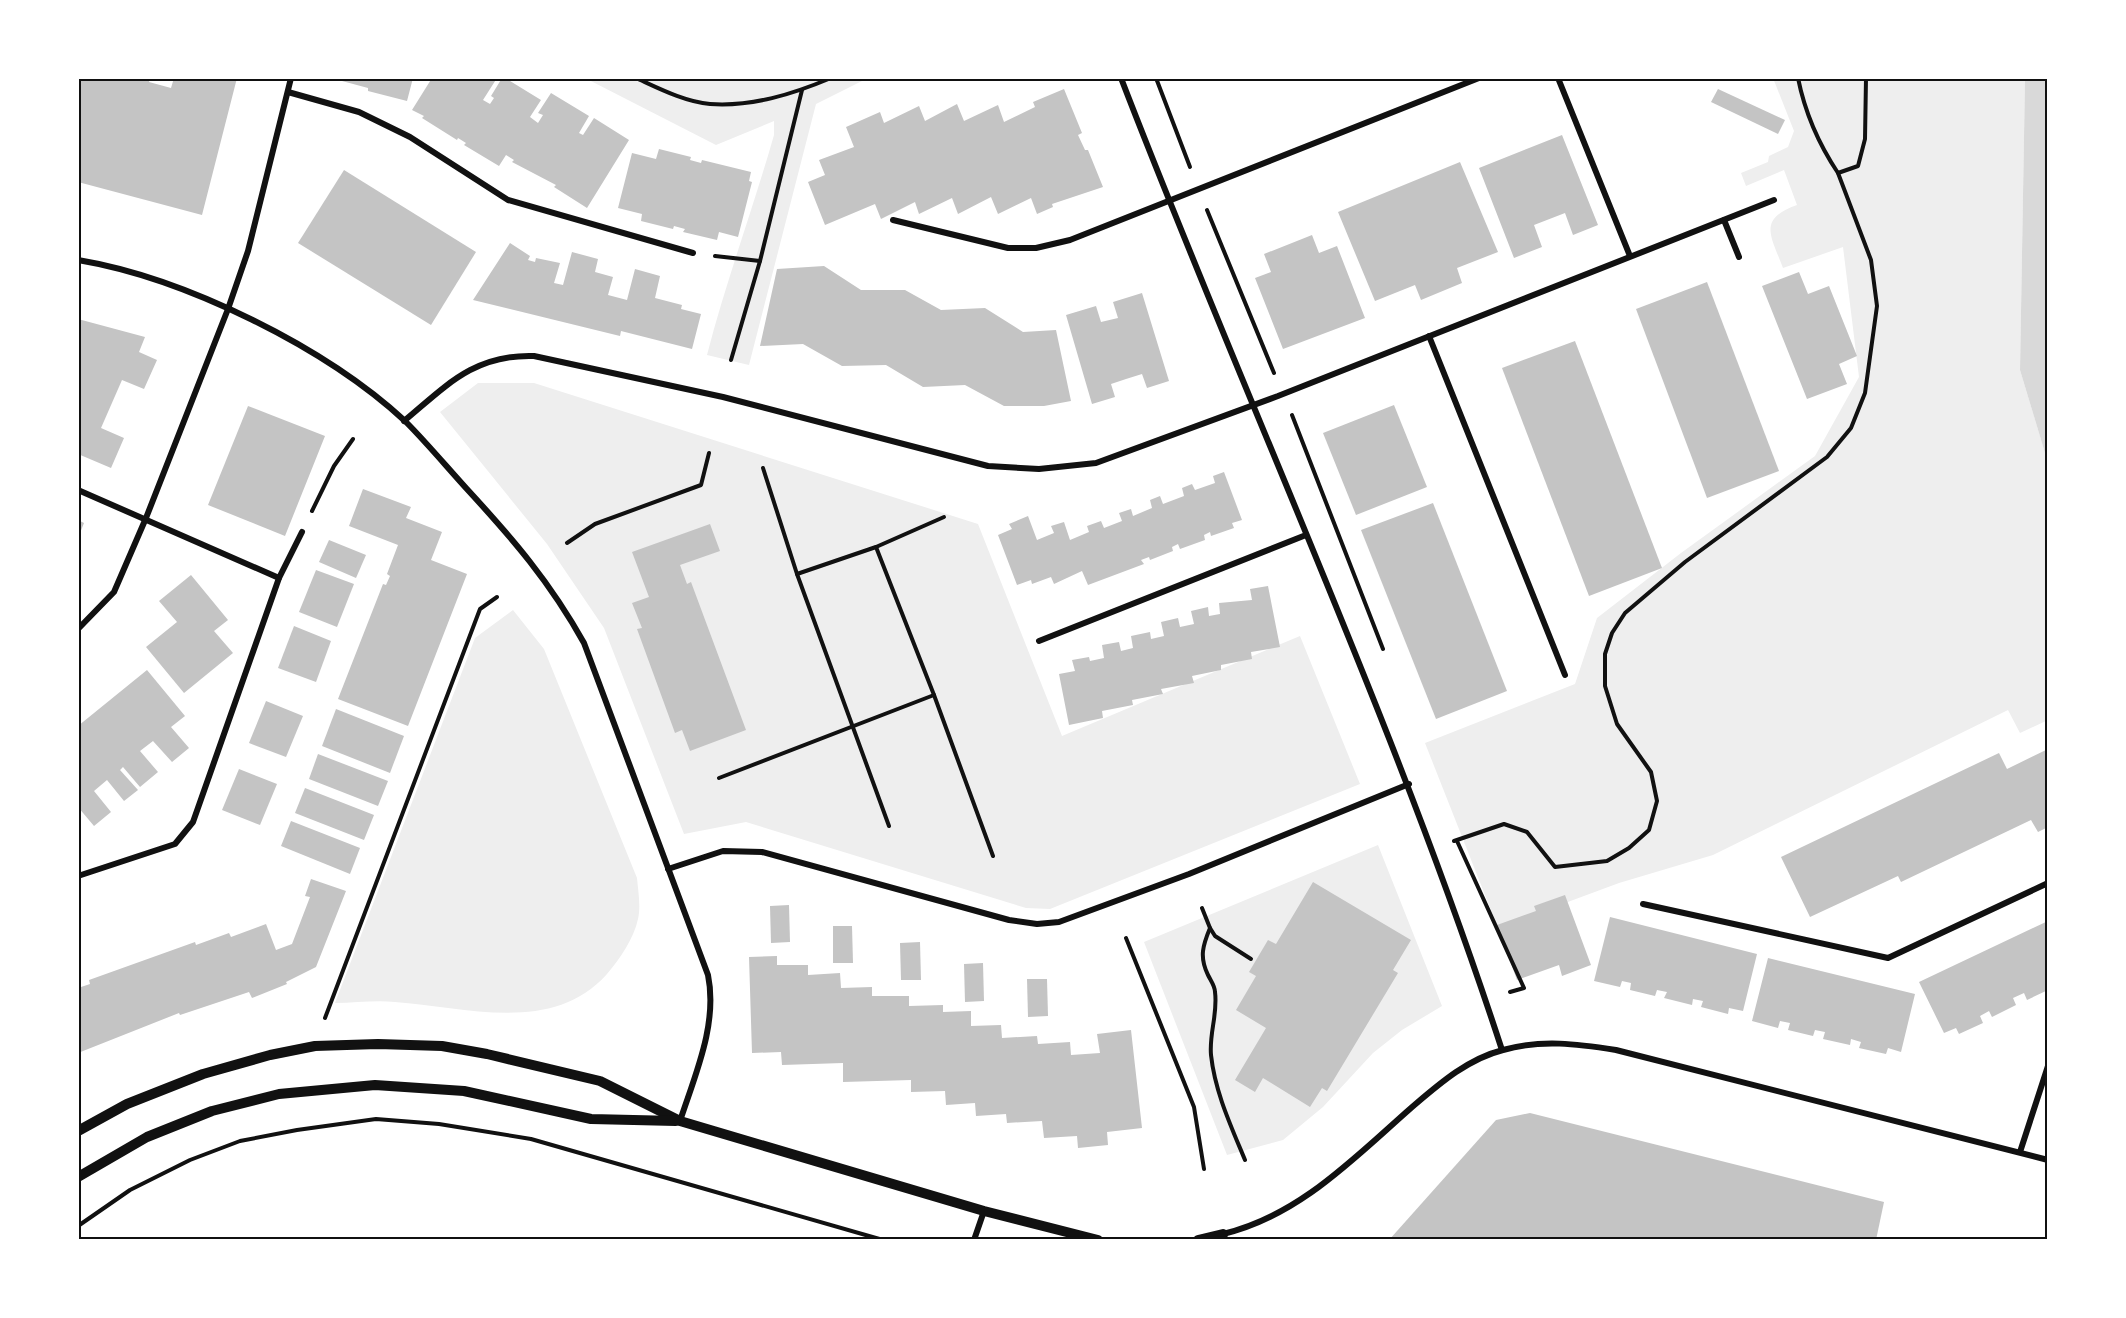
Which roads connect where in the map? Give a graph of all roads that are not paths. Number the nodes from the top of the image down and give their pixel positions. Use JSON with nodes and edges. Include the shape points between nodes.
{"nodes":[{"id":1,"x":291,"y":78,"type":"edge"},
{"id":2,"x":1120,"y":78,"type":"edge"},
{"id":3,"x":1479,"y":78,"type":"edge"},
{"id":4,"x":1558,"y":78,"type":"edge"},
{"id":5,"x":288,"y":92,"type":"junction"},
{"id":6,"x":1774,"y":200,"type":"dead end"},
{"id":7,"x":1168,"y":201,"type":"junction"},
{"id":8,"x":893,"y":220,"type":"dead end"},
{"id":9,"x":1724,"y":220,"type":"junction"},
{"id":10,"x":693,"y":253,"type":"road end"},
{"id":11,"x":1630,"y":256,"type":"junction"},
{"id":12,"x":1739,"y":257,"type":"dead end"},
{"id":13,"x":78,"y":260,"type":"edge"},
{"id":14,"x":228,"y":309,"type":"junction"},
{"id":15,"x":1429,"y":336,"type":"junction"},
{"id":16,"x":1252,"y":406,"type":"junction"},
{"id":17,"x":404,"y":421,"type":"junction"},
{"id":18,"x":78,"y":489,"type":"edge"},
{"id":19,"x":146,"y":518,"type":"junction"},
{"id":20,"x":302,"y":532,"type":"road end"},
{"id":21,"x":1306,"y":535,"type":"junction"},
{"id":22,"x":279,"y":578,"type":"junction"},
{"id":23,"x":78,"y":628,"type":"edge"},
{"id":24,"x":1039,"y":640,"type":"dead end"},
{"id":25,"x":1564,"y":675,"type":"dead end"},
{"id":26,"x":1409,"y":784,"type":"junction"},
{"id":27,"x":668,"y":870,"type":"junction"},
{"id":28,"x":78,"y":876,"type":"edge"},
{"id":29,"x":2048,"y":883,"type":"edge"},
{"id":30,"x":1643,"y":904,"type":"dead end"},
{"id":31,"x":1502,"y":1050,"type":"junction"},
{"id":32,"x":2048,"y":1066,"type":"edge"},
{"id":33,"x":680,"y":1121,"type":"junction"},
{"id":34,"x":78,"y":1131,"type":"edge"},
{"id":35,"x":2020,"y":1152,"type":"junction"},
{"id":36,"x":2048,"y":1160,"type":"edge"},
{"id":37,"x":78,"y":1177,"type":"edge"},
{"id":38,"x":984,"y":1210,"type":"junction"},
{"id":39,"x":1225,"y":1237,"type":"edge"},
{"id":40,"x":974,"y":1240,"type":"edge"},
{"id":41,"x":1098,"y":1240,"type":"edge"},
{"id":42,"x":1198,"y":1240,"type":"edge"}],
"edges":[{"from":1,"to":5,"type":"street"},
{"from":2,"to":7,"type":"street"},
{"from":3,"to":7,"type":"street"},
{"from":4,"to":11,"type":"street"},
{"from":5,"to":10,"type":"street","via":[[359,112],[410,137],[508,200]]},
{"from":5,"to":14,"type":"street","via":[[248,251]]},
{"from":6,"to":9,"type":"street"},
{"from":7,"to":8,"type":"street","via":[[1070,240],[1036,248],[1008,248]]},
{"from":7,"to":16,"type":"street"},
{"from":9,"to":11,"type":"street"},
{"from":9,"to":12,"type":"street"},
{"from":11,"to":15,"type":"street"},
{"from":13,"to":14,"type":"street","via":[[152,279]]},
{"from":14,"to":17,"type":"street","via":[[326,360]]},
{"from":14,"to":19,"type":"street"},
{"from":15,"to":16,"type":"street"},
{"from":15,"to":25,"type":"street"},
{"from":16,"to":17,"type":"street","via":[[1096,463],[1039,469],[988,466],[723,397],[562,360],[514,356],[466,370]]},
{"from":16,"to":21,"type":"street"},
{"from":17,"to":27,"type":"street","via":[[509,534],[558,597],[584,643]]},
{"from":18,"to":19,"type":"street"},
{"from":19,"to":22,"type":"street"},
{"from":19,"to":23,"type":"street","via":[[114,592]]},
{"from":20,"to":22,"type":"street"},
{"from":21,"to":24,"type":"street"},
{"from":21,"to":26,"type":"street"},
{"from":22,"to":28,"type":"street","via":[[193,822],[175,844]]},
{"from":26,"to":27,"type":"street","via":[[1189,874],[1059,922],[1009,920],[762,852],[723,851]]},
{"from":26,"to":31,"type":"street"},
{"from":27,"to":33,"type":"street","via":[[712,994],[706,1038]]},
{"from":29,"to":30,"type":"street","via":[[1888,958]]},
{"from":31,"to":35,"type":"street","via":[[1574,1043],[1616,1050]]},
{"from":31,"to":39,"type":"street","via":[[1444,1080],[1325,1183],[1281,1213]]},
{"from":32,"to":35,"type":"street"},
{"from":33,"to":34,"type":"street","via":[[600,1081],[442,1046],[378,1044],[315,1046],[203,1074],[127,1104]]},
{"from":33,"to":37,"type":"street","via":[[591,1119],[464,1091],[375,1085],[279,1094],[213,1111],[147,1137]]},
{"from":33,"to":38,"type":"street"},
{"from":35,"to":36,"type":"street"},
{"from":38,"to":40,"type":"street"},
{"from":38,"to":41,"type":"street"},
{"from":39,"to":42,"type":"street"}]}
